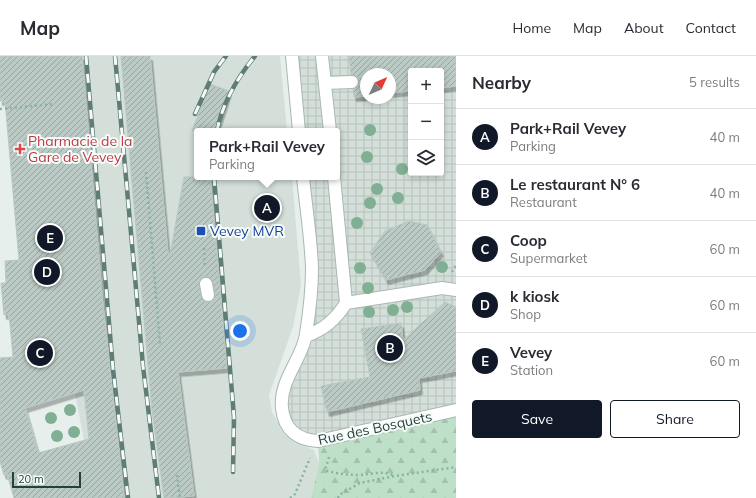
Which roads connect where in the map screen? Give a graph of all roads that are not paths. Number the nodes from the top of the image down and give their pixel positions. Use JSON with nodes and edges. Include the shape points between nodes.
{"nodes":[{"id":1,"x":292,"y":56,"type":"edge"},
{"id":2,"x":322,"y":56,"type":"edge"},
{"id":3,"x":352,"y":82,"type":"dead end"},
{"id":4,"x":325,"y":83,"type":"junction"},
{"id":5,"x":299,"y":128,"type":"edge"},
{"id":6,"x":330,"y":128,"type":"edge"},
{"id":7,"x":303,"y":180,"type":"edge"},
{"id":8,"x":334,"y":180,"type":"edge"},
{"id":9,"x":456,"y":290,"type":"edge"},
{"id":10,"x":346,"y":303,"type":"junction"},
{"id":11,"x":306,"y":336,"type":"junction"},
{"id":12,"x":456,"y":410,"type":"edge"}],
"edges":[{"from":1,"to":5,"type":"street"},
{"from":2,"to":4,"type":"street"},
{"from":3,"to":4,"type":"street"},
{"from":4,"to":6,"type":"street"},
{"from":7,"to":11,"type":"street","name":"Rue des Bosquets","via":[[312,268]]},
{"from":8,"to":10,"type":"street"},
{"from":9,"to":10,"type":"street","via":[[442,288]]},
{"from":10,"to":11,"type":"street","via":[[334,320],[319,331]]},
{"from":11,"to":12,"type":"street","name":"Rue des Bosquets","via":[[282,398],[284,418],[296,436],[318,441]]}]}
